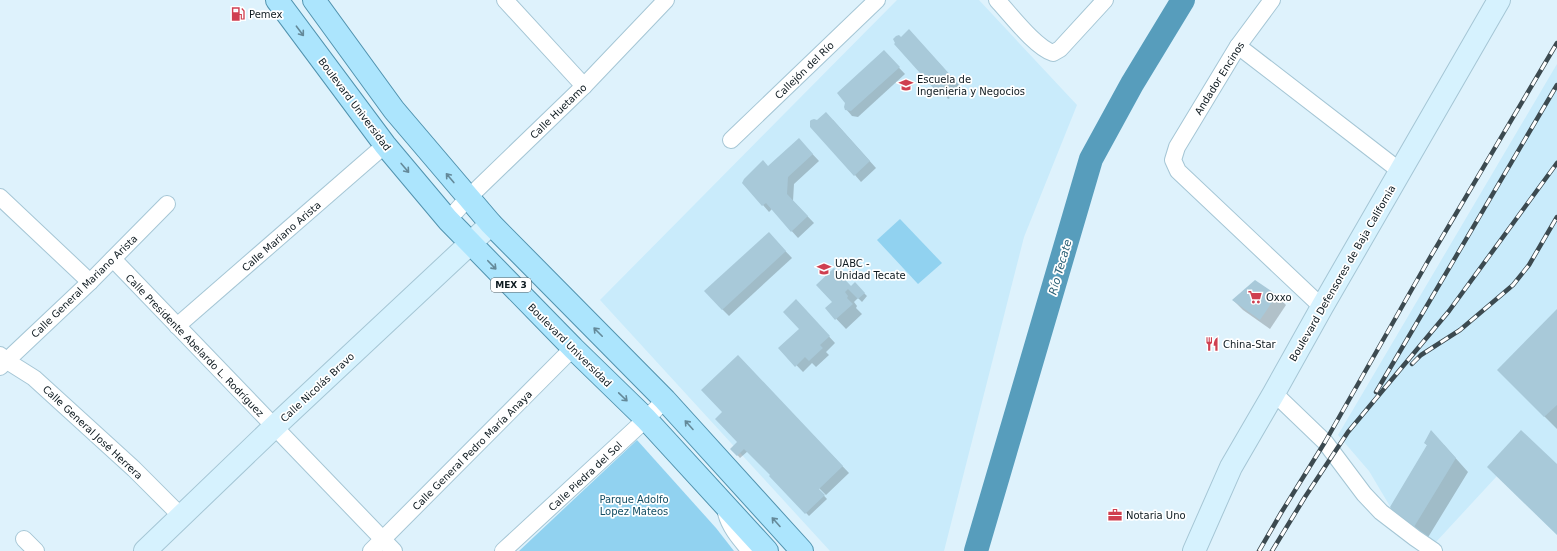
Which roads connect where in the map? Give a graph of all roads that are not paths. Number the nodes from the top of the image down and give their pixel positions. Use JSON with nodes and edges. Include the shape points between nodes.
{"nodes":[{"id":1,"x":277,"y":0,"type":"edge"},
{"id":2,"x":505,"y":0,"type":"edge"},
{"id":3,"x":666,"y":0,"type":"edge"},
{"id":4,"x":877,"y":0,"type":"edge"},
{"id":5,"x":997,"y":0,"type":"edge"},
{"id":6,"x":1105,"y":0,"type":"edge"},
{"id":7,"x":1272,"y":0,"type":"edge"},
{"id":8,"x":1499,"y":0,"type":"edge"},
{"id":9,"x":320,"y":2,"type":"edge"},
{"id":10,"x":1238,"y":46,"type":"junction"},
{"id":11,"x":584,"y":86,"type":"junction"},
{"id":12,"x":731,"y":140,"type":"dead end"},
{"id":13,"x":385,"y":145,"type":"junction"},
{"id":14,"x":1400,"y":172,"type":"junction"},
{"id":15,"x":0,"y":197,"type":"edge"},
{"id":16,"x":468,"y":198,"type":"junction"},
{"id":17,"x":167,"y":204,"type":"dead end"},
{"id":18,"x":448,"y":220,"type":"junction"},
{"id":19,"x":491,"y":224,"type":"junction"},
{"id":20,"x":471,"y":243,"type":"junction"},
{"id":21,"x":113,"y":259,"type":"junction"},
{"id":22,"x":90,"y":282,"type":"junction"},
{"id":23,"x":1322,"y":307,"type":"junction"},
{"id":24,"x":177,"y":326,"type":"junction"},
{"id":25,"x":573,"y":348,"type":"junction"},
{"id":26,"x":2,"y":361,"type":"edge"},
{"id":27,"x":1274,"y":393,"type":"junction"},
{"id":28,"x":665,"y":400,"type":"junction"},
{"id":29,"x":646,"y":419,"type":"junction"},
{"id":30,"x":274,"y":427,"type":"junction"},
{"id":31,"x":724,"y":504,"type":"junction"},
{"id":32,"x":181,"y":516,"type":"junction"},
{"id":33,"x":24,"y":539,"type":"dead end"},
{"id":34,"x":377,"y":545,"type":"edge"},
{"id":35,"x":36,"y":551,"type":"edge"},
{"id":36,"x":145,"y":551,"type":"edge"},
{"id":37,"x":394,"y":551,"type":"edge"},
{"id":38,"x":503,"y":551,"type":"edge"},
{"id":39,"x":750,"y":551,"type":"edge"},
{"id":40,"x":767,"y":551,"type":"edge"},
{"id":41,"x":802,"y":551,"type":"edge"},
{"id":42,"x":1194,"y":551,"type":"edge"},
{"id":43,"x":1434,"y":551,"type":"edge"}],
"edges":[{"from":1,"to":13,"type":"main road","name":"Boulevard Universidad","number":"MEX 3","one_way":true},
{"from":2,"to":11,"type":"street"},
{"from":3,"to":11,"type":"street","name":"Calle Huetamo"},
{"from":4,"to":12,"type":"street","name":"Callejón del Río"},
{"from":5,"to":6,"type":"street","via":[[1046,51],[1053,53],[1060,49]]},
{"from":7,"to":10,"type":"street","name":"Andador Encinos"},
{"from":8,"to":14,"type":"main road","name":"Boulevard Defensores de Baja California"},
{"from":16,"to":9,"type":"main road","number":"MEX 3","one_way":true,"via":[[394,110]]},
{"from":10,"to":14,"type":"street"},
{"from":10,"to":23,"type":"street","name":"Andador Encinos","via":[[1177,147],[1173,160],[1178,171]]},
{"from":11,"to":16,"type":"street","name":"Calle Huetamo"},
{"from":13,"to":18,"type":"main road","name":"Boulevard Universidad","number":"MEX 3","one_way":true},
{"from":13,"to":24,"type":"street","name":"Calle Mariano Arista"},
{"from":14,"to":23,"type":"main road","name":"Boulevard Defensores de Baja California"},
{"from":15,"to":22,"type":"street"},
{"from":16,"to":18,"type":"street","name":"Calle Huetamo"},
{"from":16,"to":19,"type":"main road","number":"MEX 3"},
{"from":17,"to":21,"type":"street","name":"Calle General Mariano Arista"},
{"from":18,"to":20,"type":"main road","name":"Boulevard Universidad","number":"MEX 3"},
{"from":19,"to":20,"type":"main road","name":"Calle Nicolás Bravo"},
{"from":28,"to":19,"type":"main road","number":"MEX 3","one_way":true},
{"from":20,"to":25,"type":"main road","name":"Boulevard Universidad","number":"MEX 3","one_way":true},
{"from":20,"to":30,"type":"main road","name":"Calle Nicolás Bravo"},
{"from":21,"to":22,"type":"street","name":"Calle General Mariano Arista"},
{"from":21,"to":24,"type":"street","name":"Calle Presidente Abelardo L. Rodríguez"},
{"from":22,"to":26,"type":"street","name":"Calle General Mariano Arista"},
{"from":23,"to":27,"type":"main road","name":"Boulevard Defensores de Baja California"},
{"from":24,"to":30,"type":"street","name":"Calle Presidente Abelardo L. Rodríguez"},
{"from":25,"to":29,"type":"main road","name":"Boulevard Universidad","number":"MEX 3","one_way":true},
{"from":25,"to":34,"type":"street","name":"Calle General Pedro María Anaya"},
{"from":26,"to":32,"type":"street","name":"Calle General José Herrera","via":[[34,378],[134,469]]},
{"from":27,"to":42,"type":"main road","name":"Boulevard Defensores de Baja California","via":[[1232,467]]},
{"from":27,"to":43,"type":"street","via":[[1325,442],[1364,494],[1381,512]]},
{"from":28,"to":29,"type":"street","name":"Calle Piedra del Sol"},
{"from":41,"to":28,"type":"main road","number":"MEX 3","one_way":true},
{"from":29,"to":31,"type":"main road","name":"Boulevard Universidad","number":"MEX 3"},
{"from":29,"to":38,"type":"street","name":"Calle Piedra del Sol"},
{"from":30,"to":32,"type":"main road","name":"Calle Nicolás Bravo"},
{"from":30,"to":34,"type":"street","name":"Calle Presidente Abelardo L. Rodríguez"},
{"from":31,"to":39,"type":"street","via":[[728,520]]},
{"from":31,"to":40,"type":"main road","name":"Boulevard Universidad","number":"MEX 3"},
{"from":32,"to":36,"type":"main road","name":"Calle Nicolás Bravo"},
{"from":33,"to":35,"type":"street"},
{"from":34,"to":37,"type":"street","name":"Calle Presidente Abelardo L. Rodríguez"}]}
